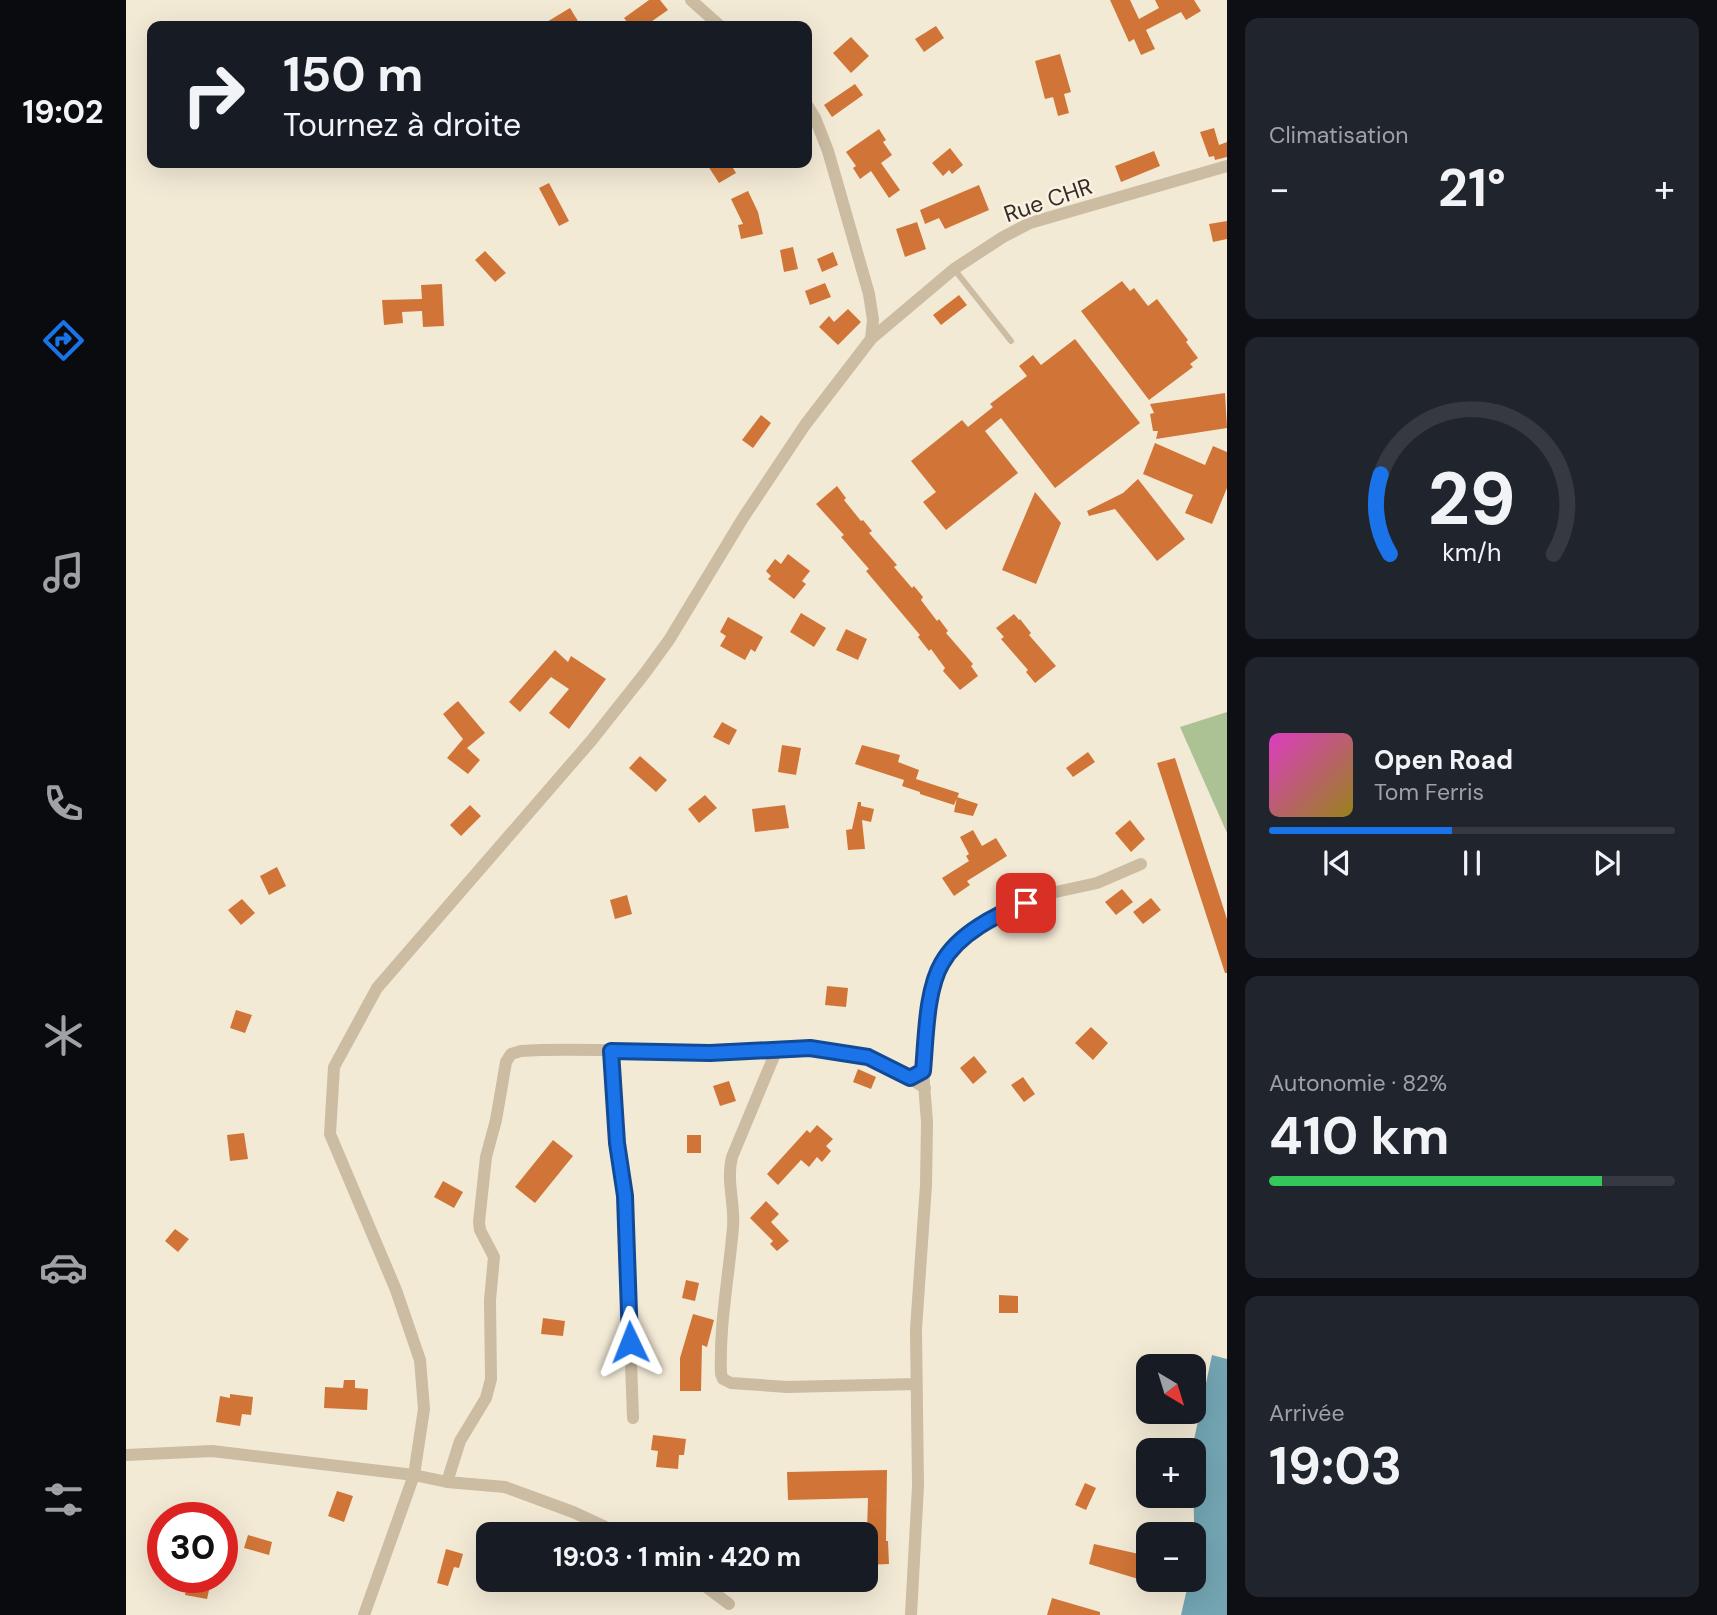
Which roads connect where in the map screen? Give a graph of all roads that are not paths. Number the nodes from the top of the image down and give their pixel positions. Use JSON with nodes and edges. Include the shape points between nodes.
{"nodes":[{"id":1,"x":691,"y":0,"type":"edge"},
{"id":2,"x":714,"y":21,"type":"edge"},
{"id":3,"x":812,"y":113,"type":"edge"},
{"id":4,"x":1227,"y":166,"type":"edge"},
{"id":5,"x":954,"y":269,"type":"junction"},
{"id":6,"x":871,"y":339,"type":"junction"},
{"id":7,"x":1011,"y":341,"type":"dead end"},
{"id":8,"x":1141,"y":864,"type":"dead end"},
{"id":9,"x":777,"y":1049,"type":"junction"},
{"id":10,"x":611,"y":1051,"type":"junction"},
{"id":11,"x":923,"y":1071,"type":"junction"},
{"id":12,"x":910,"y":1078,"type":"junction"},
{"id":13,"x":925,"y":1088,"type":"junction"},
{"id":14,"x":916,"y":1384,"type":"junction"},
{"id":15,"x":633,"y":1418,"type":"dead end"},
{"id":16,"x":126,"y":1455,"type":"edge"},
{"id":17,"x":414,"y":1475,"type":"junction"},
{"id":18,"x":447,"y":1482,"type":"junction"},
{"id":19,"x":594,"y":1522,"type":"edge"},
{"id":20,"x":714,"y":1592,"type":"edge"},
{"id":21,"x":729,"y":1604,"type":"dead end"},
{"id":22,"x":364,"y":1615,"type":"edge"},
{"id":23,"x":911,"y":1615,"type":"edge"}],
"edges":[{"from":1,"to":2,"type":"street"},
{"from":3,"to":6,"type":"street","via":[[828,151],[869,294]]},
{"from":4,"to":5,"type":"street","name":"Rue CHR","via":[[1030,223]]},
{"from":5,"to":6,"type":"street","name":"Rue CHR"},
{"from":5,"to":7,"type":"lane"},
{"from":6,"to":17,"type":"street","name":"Rue CHR","via":[[805,425],[645,673],[377,988],[334,1068],[330,1134],[396,1290],[420,1360],[425,1409]]},
{"from":8,"to":11,"type":"street","via":[[1001,913],[949,953],[933,990]]},
{"from":9,"to":10,"type":"street"},
{"from":9,"to":12,"type":"street","via":[[810,1048],[868,1057]]},
{"from":9,"to":14,"type":"street","via":[[729,1169],[734,1224],[720,1374],[731,1383],[787,1387]]},
{"from":10,"to":15,"type":"street","via":[[625,1196]]},
{"from":10,"to":18,"type":"street","via":[[521,1051],[507,1057],[486,1157],[479,1222],[494,1256],[491,1379],[486,1398],[460,1441]]},
{"from":11,"to":12,"type":"street"},
{"from":11,"to":13,"type":"street"},
{"from":12,"to":13,"type":"street"},
{"from":13,"to":14,"type":"street","via":[[926,1185]]},
{"from":14,"to":23,"type":"street","via":[[918,1486]]},
{"from":16,"to":17,"type":"street","via":[[212,1451]]},
{"from":17,"to":18,"type":"street"},
{"from":17,"to":22,"type":"street","name":"Rue CHR"},
{"from":18,"to":19,"type":"street","via":[[505,1488]]},
{"from":20,"to":21,"type":"street"}]}
